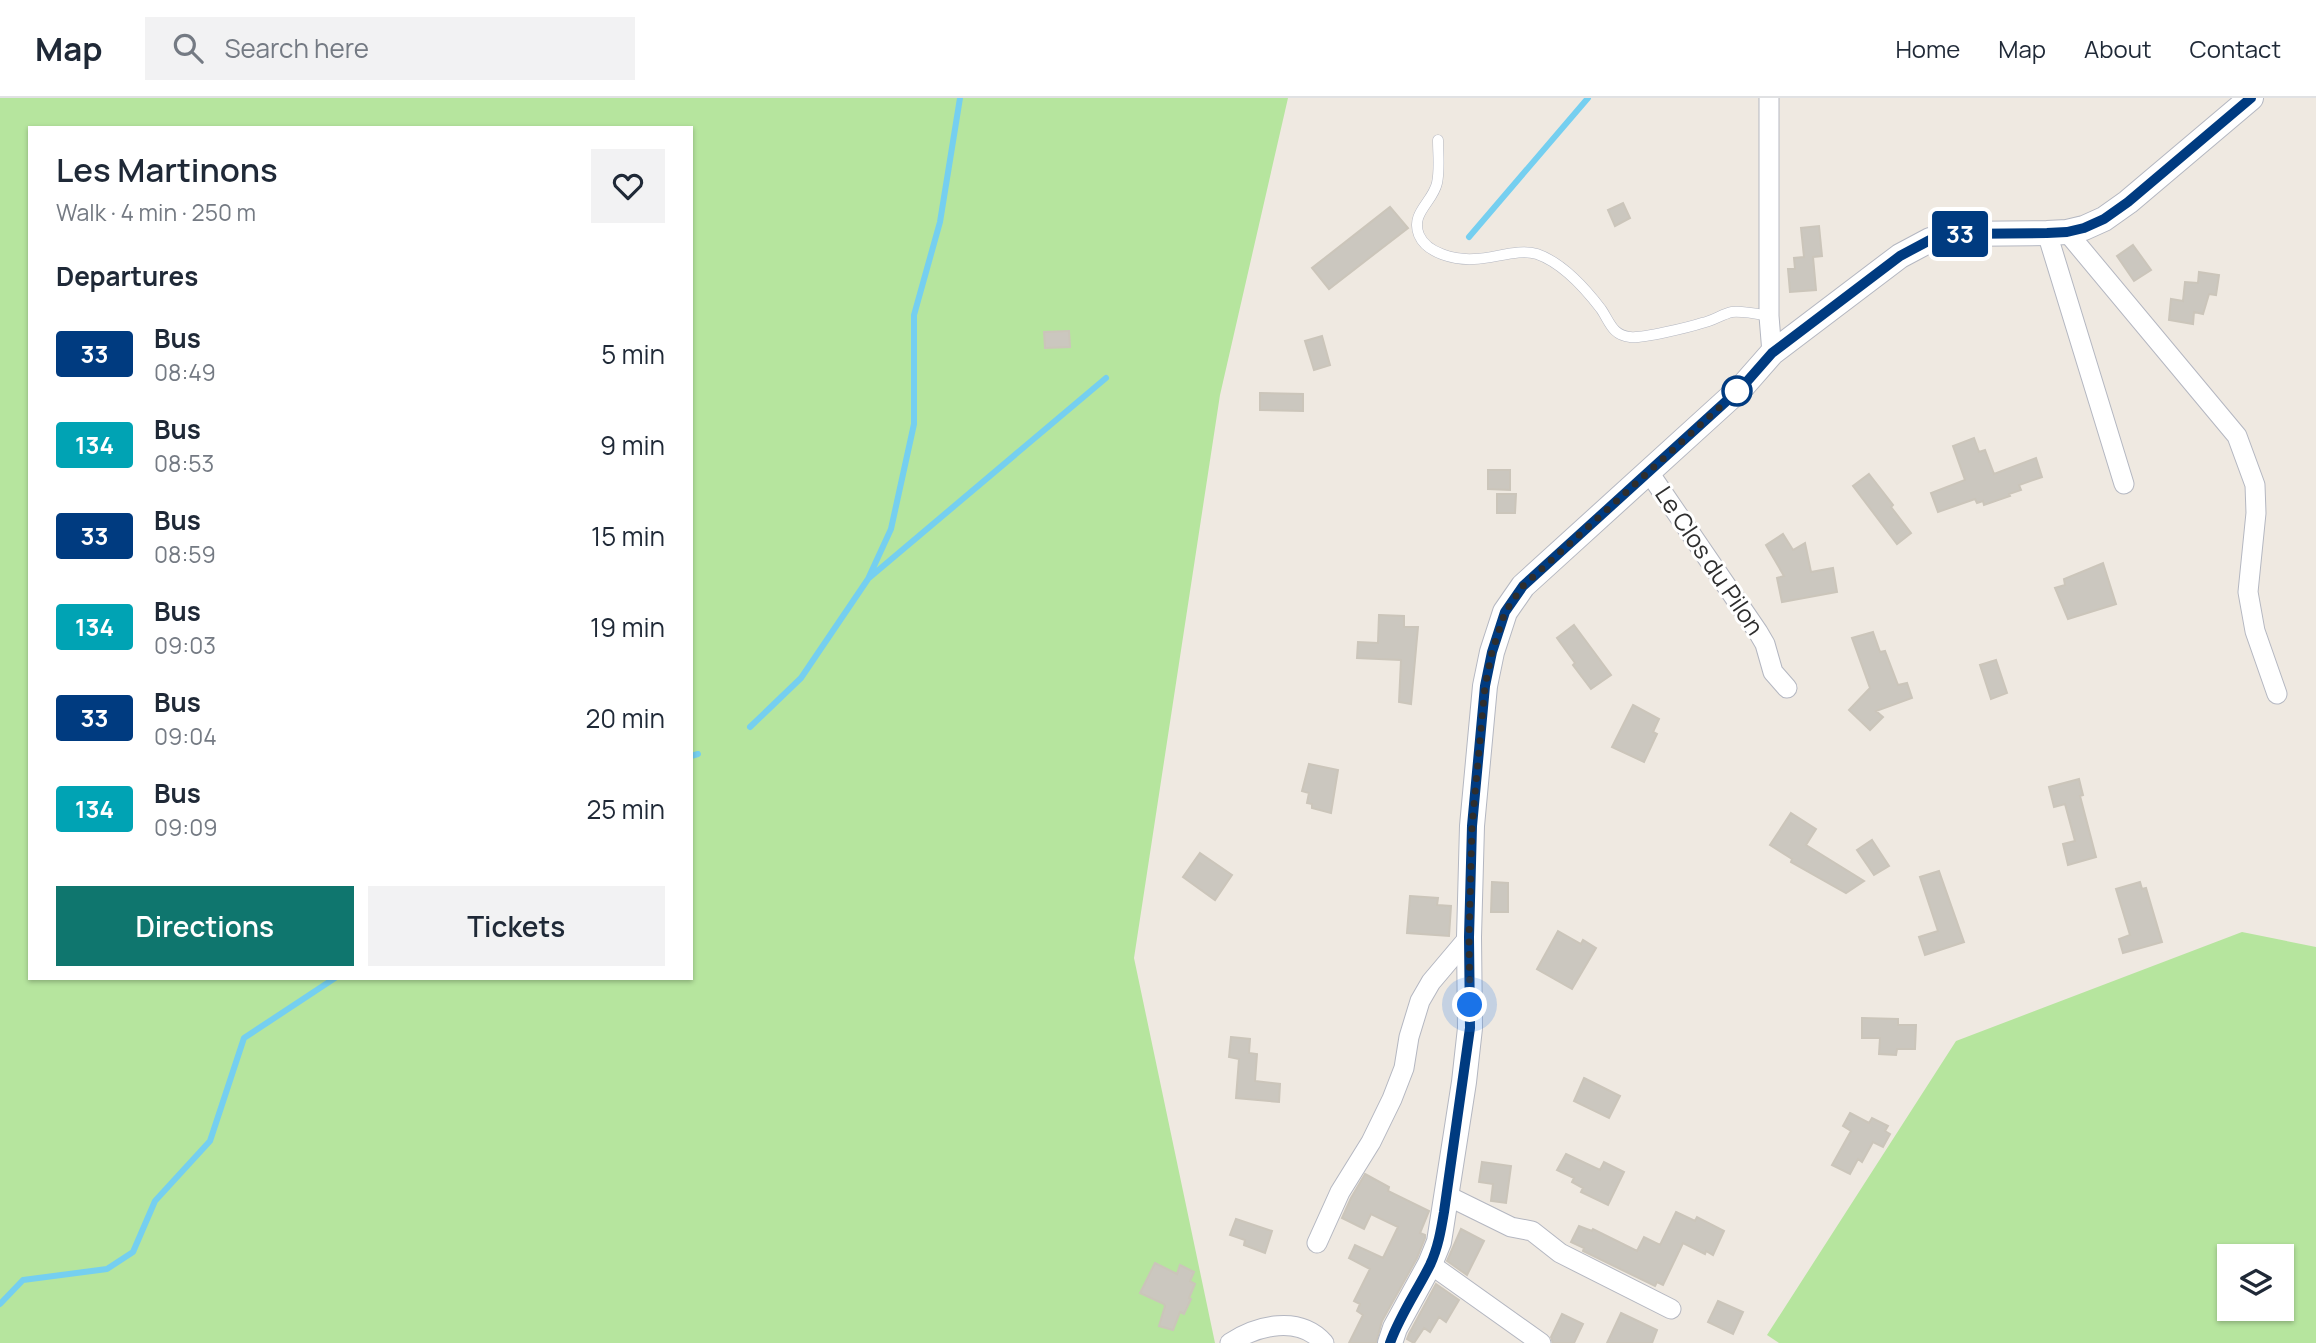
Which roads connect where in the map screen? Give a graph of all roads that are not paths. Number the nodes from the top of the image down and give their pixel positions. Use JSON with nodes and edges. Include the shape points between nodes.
{"nodes":[{"id":1,"x":1769,"y":98,"type":"edge"},
{"id":2,"x":2251,"y":98,"type":"edge"},
{"id":3,"x":1438,"y":140,"type":"dead end"},
{"id":4,"x":2057,"y":233,"type":"junction"},
{"id":5,"x":1769,"y":316,"type":"junction"},
{"id":6,"x":1772,"y":353,"type":"junction"},
{"id":7,"x":1648,"y":471,"type":"junction"},
{"id":8,"x":2124,"y":484,"type":"dead end"},
{"id":9,"x":1787,"y":688,"type":"dead end"},
{"id":10,"x":2277,"y":694,"type":"dead end"},
{"id":11,"x":1469,"y":937,"type":"junction"},
{"id":12,"x":1446,"y":1195,"type":"junction"},
{"id":13,"x":1317,"y":1243,"type":"dead end"},
{"id":14,"x":1430,"y":1265,"type":"junction"},
{"id":15,"x":1671,"y":1309,"type":"dead end"},
{"id":16,"x":1230,"y":1343,"type":"edge"},
{"id":17,"x":1324,"y":1343,"type":"edge"},
{"id":18,"x":1390,"y":1343,"type":"edge"},
{"id":19,"x":1541,"y":1343,"type":"edge"}],
"edges":[{"from":1,"to":5,"type":"street"},
{"from":2,"to":4,"type":"street","via":[[2104,219]]},
{"from":3,"to":5,"type":"lane","via":[[1437,181],[1416,221],[1426,246],[1441,254],[1472,260],[1535,253],[1557,264],[1583,288],[1608,324],[1632,338],[1733,312]]},
{"from":4,"to":6,"type":"street","via":[[1952,234],[1930,240],[1900,256]]},
{"from":4,"to":8,"type":"street"},
{"from":4,"to":10,"type":"street","via":[[2237,436],[2255,485],[2248,592],[2255,631]]},
{"from":5,"to":6,"type":"street"},
{"from":6,"to":7,"type":"street","via":[[1743,386]]},
{"from":7,"to":9,"type":"street","name":"Le Clos du Pilon","via":[[1758,632],[1773,671]]},
{"from":7,"to":11,"type":"street","via":[[1523,586],[1505,612],[1485,686],[1472,826]]},
{"from":11,"to":12,"type":"street","via":[[1470,1028]]},
{"from":11,"to":13,"type":"street","via":[[1420,1001],[1392,1099]]},
{"from":12,"to":14,"type":"street","via":[[1439,1242]]},
{"from":12,"to":15,"type":"street","via":[[1511,1227],[1532,1231],[1560,1253]]},
{"from":14,"to":18,"type":"street"},
{"from":14,"to":19,"type":"street"},
{"from":16,"to":17,"type":"street","via":[[1258,1328],[1276,1325],[1305,1329]]}]}
